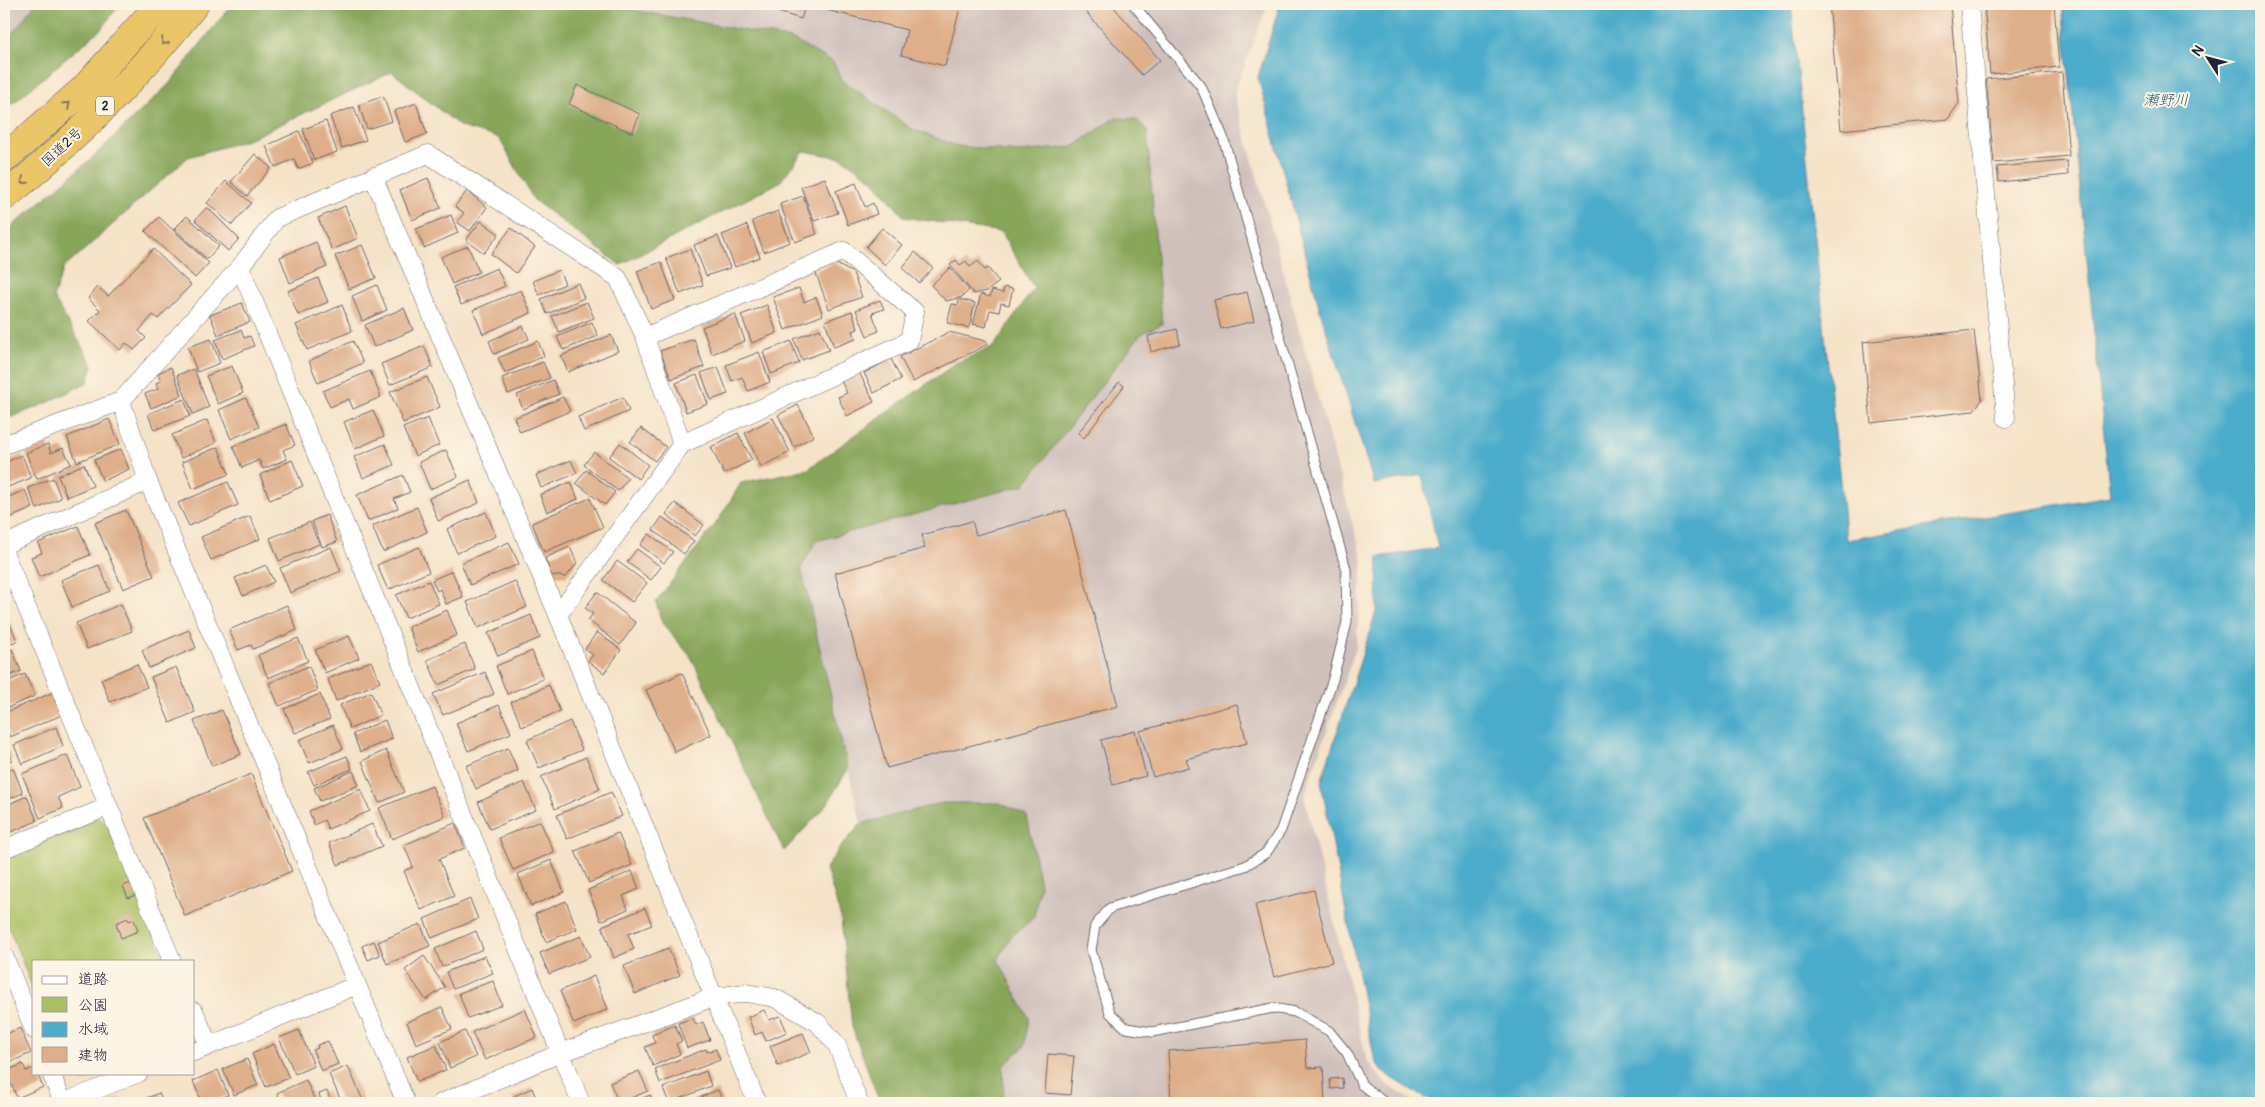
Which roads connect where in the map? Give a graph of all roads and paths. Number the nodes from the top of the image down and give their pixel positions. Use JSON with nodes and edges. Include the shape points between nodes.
{"nodes":[{"id":1,"x":160,"y":4,"type":"edge"},
{"id":2,"x":195,"y":4,"type":"edge"},
{"id":3,"x":1133,"y":4,"type":"edge"},
{"id":4,"x":1969,"y":4,"type":"edge"},
{"id":5,"x":48,"y":123,"type":"junction"},
{"id":6,"x":4,"y":154,"type":"edge"},
{"id":7,"x":4,"y":159,"type":"edge"},
{"id":8,"x":373,"y":176,"type":"junction"},
{"id":9,"x":4,"y":197,"type":"edge"},
{"id":10,"x":240,"y":267,"type":"junction"},
{"id":11,"x":645,"y":337,"type":"junction"},
{"id":12,"x":121,"y":401,"type":"junction"},
{"id":13,"x":2006,"y":418,"type":"dead end"},
{"id":14,"x":682,"y":444,"type":"junction"},
{"id":15,"x":4,"y":445,"type":"edge"},
{"id":16,"x":148,"y":481,"type":"junction"},
{"id":17,"x":4,"y":545,"type":"edge"},
{"id":18,"x":4,"y":552,"type":"edge"},
{"id":19,"x":558,"y":615,"type":"junction"},
{"id":20,"x":107,"y":807,"type":"junction"},
{"id":21,"x":4,"y":849,"type":"edge"},
{"id":22,"x":4,"y":956,"type":"edge"},
{"id":23,"x":172,"y":960,"type":"edge"},
{"id":24,"x":357,"y":985,"type":"junction"},
{"id":25,"x":714,"y":997,"type":"junction"},
{"id":26,"x":195,"y":1016,"type":"edge"},
{"id":27,"x":32,"y":1025,"type":"edge"},
{"id":28,"x":201,"y":1049,"type":"edge"},
{"id":29,"x":560,"y":1053,"type":"junction"},
{"id":30,"x":51,"y":1074,"type":"edge"},
{"id":31,"x":136,"y":1074,"type":"edge"},
{"id":32,"x":62,"y":1103,"type":"edge"},
{"id":33,"x":406,"y":1103,"type":"edge"},
{"id":34,"x":441,"y":1103,"type":"edge"},
{"id":35,"x":581,"y":1103,"type":"edge"},
{"id":36,"x":757,"y":1103,"type":"edge"},
{"id":37,"x":859,"y":1103,"type":"edge"},
{"id":38,"x":1385,"y":1103,"type":"edge"}],
"edges":[{"from":5,"to":1,"type":"highway","name":"国道2号","number":"2","one_way":true,"via":[[84,90]]},
{"from":2,"to":9,"type":"highway","name":"国道2号","number":"2","one_way":true,"via":[[108,103]]},
{"from":3,"to":38,"type":"lane","via":[[1201,86],[1223,137],[1346,569],[1346,622],[1333,679],[1281,830],[1266,853],[1245,866],[1110,908],[1095,926],[1091,950],[1110,1013],[1126,1028],[1152,1032],[1273,1008],[1295,1012],[1329,1031],[1346,1052],[1362,1085]]},
{"from":4,"to":13,"type":"street"},
{"from":5,"to":6,"type":"highway"},
{"from":5,"to":7,"type":"highway","name":"国道2号","number":"2"},
{"from":8,"to":10,"type":"street","via":[[277,218]]},
{"from":8,"to":11,"type":"street","via":[[428,154],[618,278]]},
{"from":8,"to":19,"type":"street"},
{"from":10,"to":12,"type":"street"},
{"from":10,"to":29,"type":"street"},
{"from":11,"to":14,"type":"street"},
{"from":11,"to":14,"type":"street","via":[[844,251],[915,312],[909,341]]},
{"from":12,"to":15,"type":"street"},
{"from":12,"to":16,"type":"street"},
{"from":14,"to":19,"type":"street"},
{"from":16,"to":17,"type":"street"},
{"from":16,"to":24,"type":"street"},
{"from":18,"to":20,"type":"street"},
{"from":19,"to":25,"type":"street"},
{"from":20,"to":21,"type":"street"},
{"from":20,"to":23,"type":"street"},
{"from":22,"to":27,"type":"street"},
{"from":24,"to":28,"type":"street"},
{"from":24,"to":33,"type":"street"},
{"from":25,"to":29,"type":"street"},
{"from":25,"to":36,"type":"street"},
{"from":25,"to":37,"type":"street","via":[[746,993],[775,998],[818,1022],[837,1044]]},
{"from":26,"to":28,"type":"street"},
{"from":29,"to":34,"type":"street"},
{"from":29,"to":35,"type":"street"},
{"from":30,"to":32,"type":"street"},
{"from":31,"to":32,"type":"street"}]}
